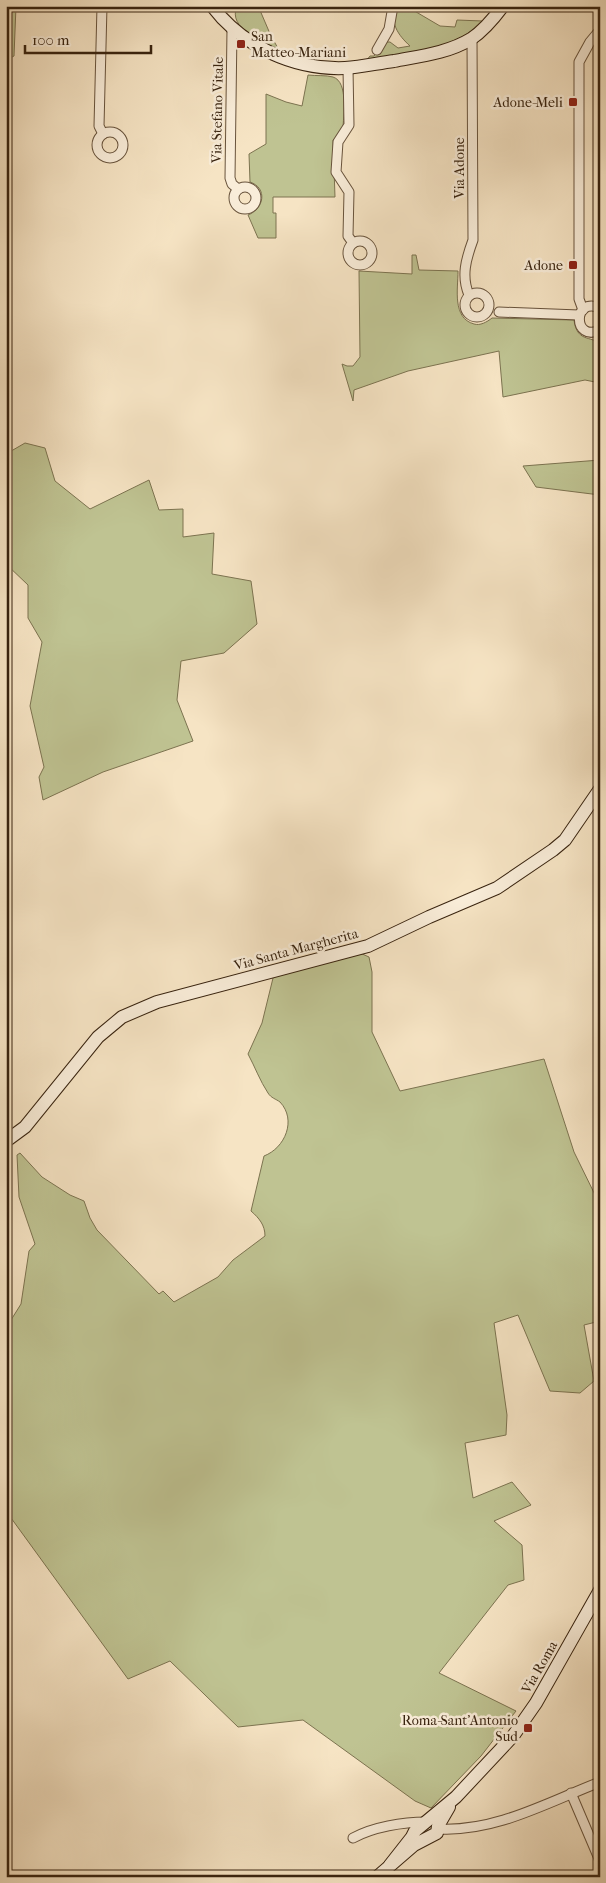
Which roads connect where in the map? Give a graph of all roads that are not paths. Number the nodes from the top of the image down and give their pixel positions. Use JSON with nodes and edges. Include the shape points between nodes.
{"nodes":[{"id":1,"x":102,"y":6,"type":"edge"},
{"id":2,"x":393,"y":6,"type":"edge"},
{"id":3,"x":503,"y":6,"type":"edge"},
{"id":4,"x":218,"y":8,"type":"edge"},
{"id":5,"x":232,"y":29,"type":"junction"},
{"id":6,"x":600,"y":30,"type":"edge"},
{"id":7,"x":472,"y":38,"type":"junction"},
{"id":8,"x":377,"y":50,"type":"dead end"},
{"id":9,"x":348,"y":68,"type":"junction"},
{"id":10,"x":103,"y":134,"type":"dead end"},
{"id":11,"x":238,"y":189,"type":"dead end"},
{"id":12,"x":353,"y":243,"type":"dead end"},
{"id":13,"x":469,"y":295,"type":"dead end"},
{"id":14,"x":600,"y":308,"type":"edge"},
{"id":15,"x":498,"y":312,"type":"dead end"},
{"id":16,"x":581,"y":312,"type":"junction"},
{"id":17,"x":600,"y":330,"type":"edge"},
{"id":18,"x":600,"y":789,"type":"edge"},
{"id":19,"x":6,"y":1140,"type":"edge"},
{"id":20,"x":600,"y":1590,"type":"edge"},
{"id":21,"x":600,"y":1782,"type":"edge"},
{"id":22,"x":571,"y":1793,"type":"junction"},
{"id":23,"x":433,"y":1825,"type":"junction"},
{"id":24,"x":390,"y":1826,"type":"junction"},
{"id":25,"x":353,"y":1838,"type":"dead end"},
{"id":26,"x":415,"y":1838,"type":"junction"},
{"id":27,"x":600,"y":1861,"type":"edge"},
{"id":28,"x":377,"y":1877,"type":"edge"}],
"edges":[{"from":1,"to":10,"type":"street","via":[[99,126]]},
{"from":2,"to":8,"type":"street","via":[[389,29]]},
{"from":3,"to":7,"type":"main road"},
{"from":4,"to":5,"type":"main road"},
{"from":5,"to":9,"type":"main road","via":[[258,46],[295,63]]},
{"from":5,"to":11,"type":"street","name":"Via Stefano Vitale","via":[[230,178]]},
{"from":6,"to":16,"type":"street","via":[[579,62]]},
{"from":7,"to":9,"type":"main road","via":[[444,51]]},
{"from":7,"to":13,"type":"street","name":"Via Adone","via":[[473,240],[465,260]]},
{"from":9,"to":12,"type":"street","via":[[349,125],[338,142],[336,172],[349,192],[348,236]]},
{"from":14,"to":16,"type":"street","via":[[591,306]]},
{"from":15,"to":16,"type":"street"},
{"from":16,"to":17,"type":"street","via":[[580,324],[586,331],[595,333]]},
{"from":18,"to":19,"type":"main road","name":"Via Santa Margherita","via":[[565,840],[497,888],[368,946],[157,1002],[122,1017],[98,1038],[25,1127]]},
{"from":20,"to":23,"type":"main road","name":"Via Roma","via":[[525,1720]]},
{"from":21,"to":22,"type":"street"},
{"from":22,"to":23,"type":"street","via":[[510,1819],[477,1827]]},
{"from":22,"to":27,"type":"street"},
{"from":23,"to":24,"type":"street"},
{"from":23,"to":26,"type":"main road","name":"Via Roma","via":[[437,1832]]},
{"from":24,"to":25,"type":"street"},
{"from":24,"to":26,"type":"street"},
{"from":26,"to":28,"type":"main road","name":"Via Roma"}]}
